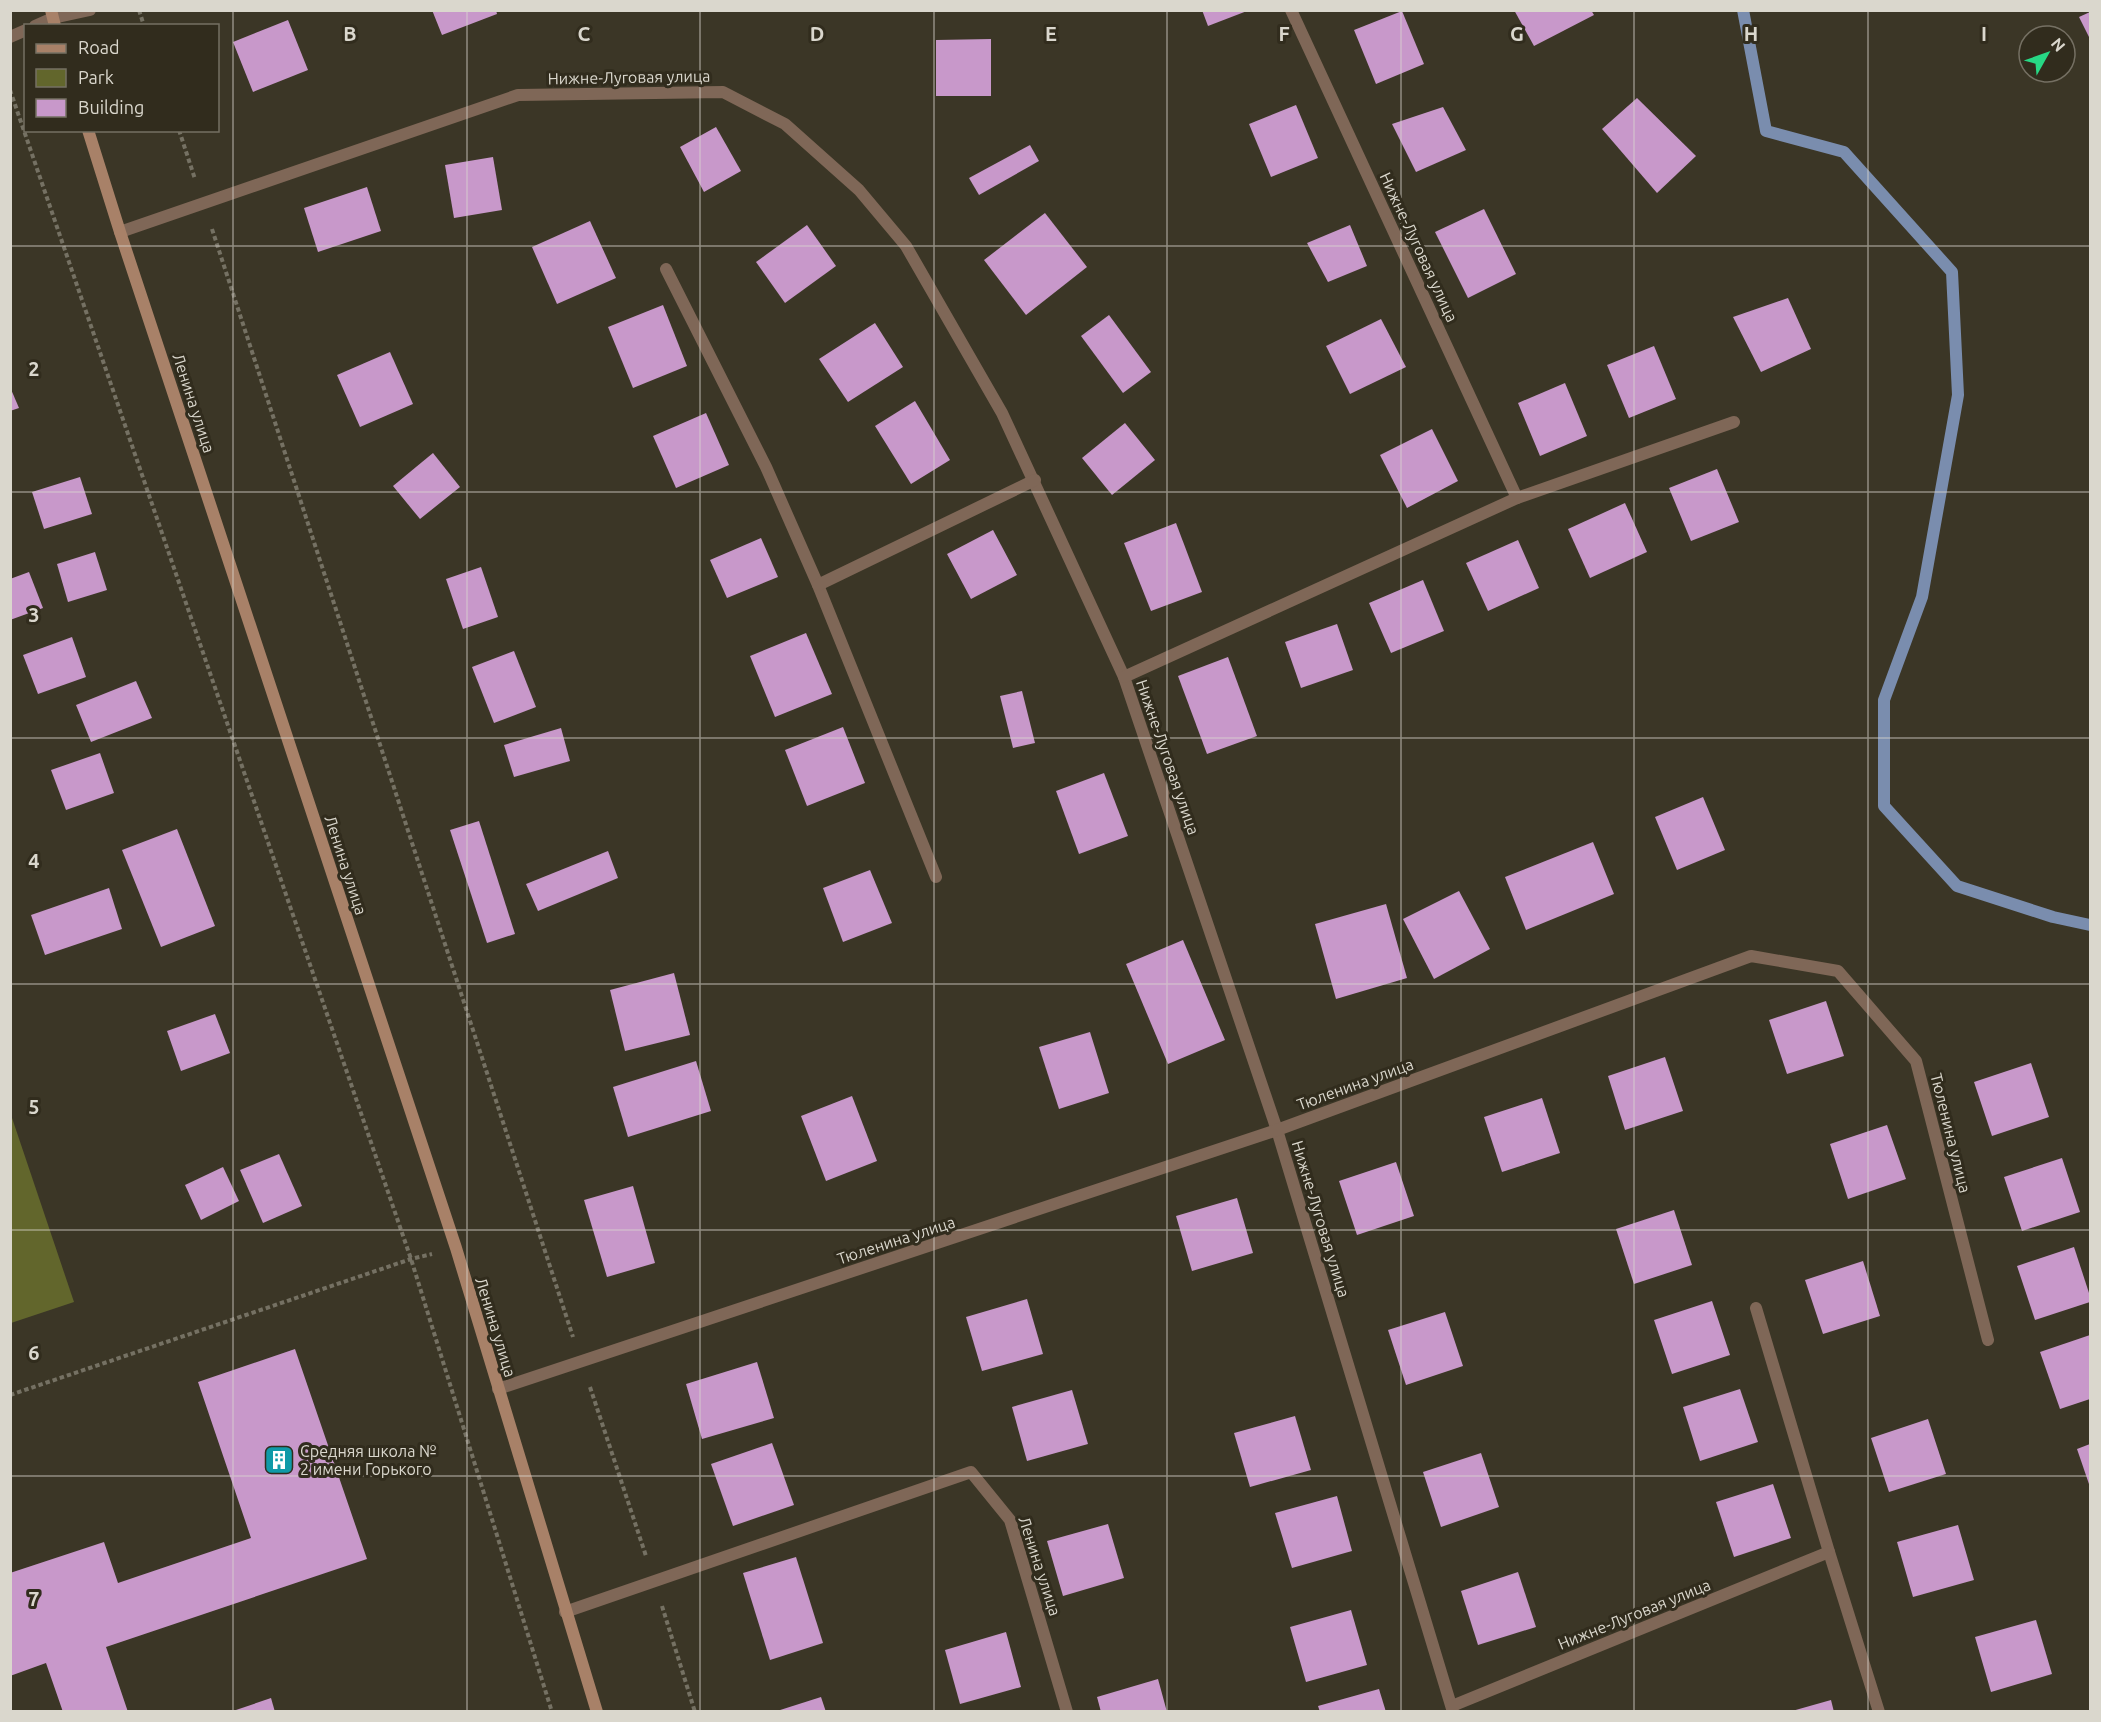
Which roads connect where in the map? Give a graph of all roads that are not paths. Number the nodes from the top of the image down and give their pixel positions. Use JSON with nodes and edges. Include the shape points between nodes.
{"nodes":[{"id":1,"x":90,"y":10,"type":"edge"},
{"id":2,"x":1291,"y":10,"type":"edge"},
{"id":3,"x":53,"y":18,"type":"edge"},
{"id":4,"x":24,"y":31,"type":"edge"},
{"id":5,"x":10,"y":37,"type":"edge"},
{"id":6,"x":89,"y":132,"type":"edge"},
{"id":7,"x":120,"y":232,"type":"junction"},
{"id":8,"x":666,"y":269,"type":"dead end"},
{"id":9,"x":1734,"y":422,"type":"dead end"},
{"id":10,"x":1035,"y":480,"type":"junction"},
{"id":11,"x":1518,"y":498,"type":"junction"},
{"id":12,"x":818,"y":585,"type":"junction"},
{"id":13,"x":1124,"y":677,"type":"junction"},
{"id":14,"x":936,"y":877,"type":"dead end"},
{"id":15,"x":1277,"y":1131,"type":"junction"},
{"id":16,"x":1756,"y":1308,"type":"dead end"},
{"id":17,"x":1988,"y":1340,"type":"dead end"},
{"id":18,"x":498,"y":1389,"type":"junction"},
{"id":19,"x":1829,"y":1552,"type":"junction"},
{"id":20,"x":565,"y":1612,"type":"junction"},
{"id":21,"x":1452,"y":1709,"type":"edge"},
{"id":22,"x":597,"y":1712,"type":"edge"},
{"id":23,"x":1067,"y":1712,"type":"edge"},
{"id":24,"x":1879,"y":1712,"type":"edge"}],
"edges":[{"from":1,"to":3,"type":"street"},
{"from":2,"to":11,"type":"street","name":"Нижне-Луговая улица"},
{"from":4,"to":5,"type":"street"},
{"from":6,"to":7,"type":"main road","name":"Ленина улица"},
{"from":7,"to":10,"type":"street","name":"Нижне-Луговая улица","via":[[518,95],[723,92],[785,124],[859,190],[906,246],[1002,413]]},
{"from":7,"to":18,"type":"main road","name":"Ленина улица","via":[[456,1248]]},
{"from":8,"to":12,"type":"street","via":[[766,467]]},
{"from":9,"to":11,"type":"street","name":"Нижне-Луговая улица"},
{"from":10,"to":12,"type":"street"},
{"from":10,"to":13,"type":"street","name":"Нижне-Луговая улица"},
{"from":11,"to":13,"type":"street","name":"Нижне-Луговая улица"},
{"from":12,"to":14,"type":"street"},
{"from":13,"to":15,"type":"street","name":"Нижне-Луговая улица"},
{"from":15,"to":17,"type":"street","name":"Тюленина улица","via":[[1751,956],[1838,971],[1916,1061]]},
{"from":15,"to":18,"type":"street","name":"Тюленина улица"},
{"from":15,"to":21,"type":"street","name":"Нижне-Луговая улица"},
{"from":16,"to":19,"type":"street"},
{"from":18,"to":20,"type":"main road","name":"Ленина улица"},
{"from":19,"to":21,"type":"street","name":"Нижне-Луговая улица"},
{"from":19,"to":24,"type":"street"},
{"from":20,"to":22,"type":"main road","name":"Ленина улица"},
{"from":20,"to":23,"type":"street","name":"Ленина улица","via":[[971,1472],[1010,1520]]}]}
